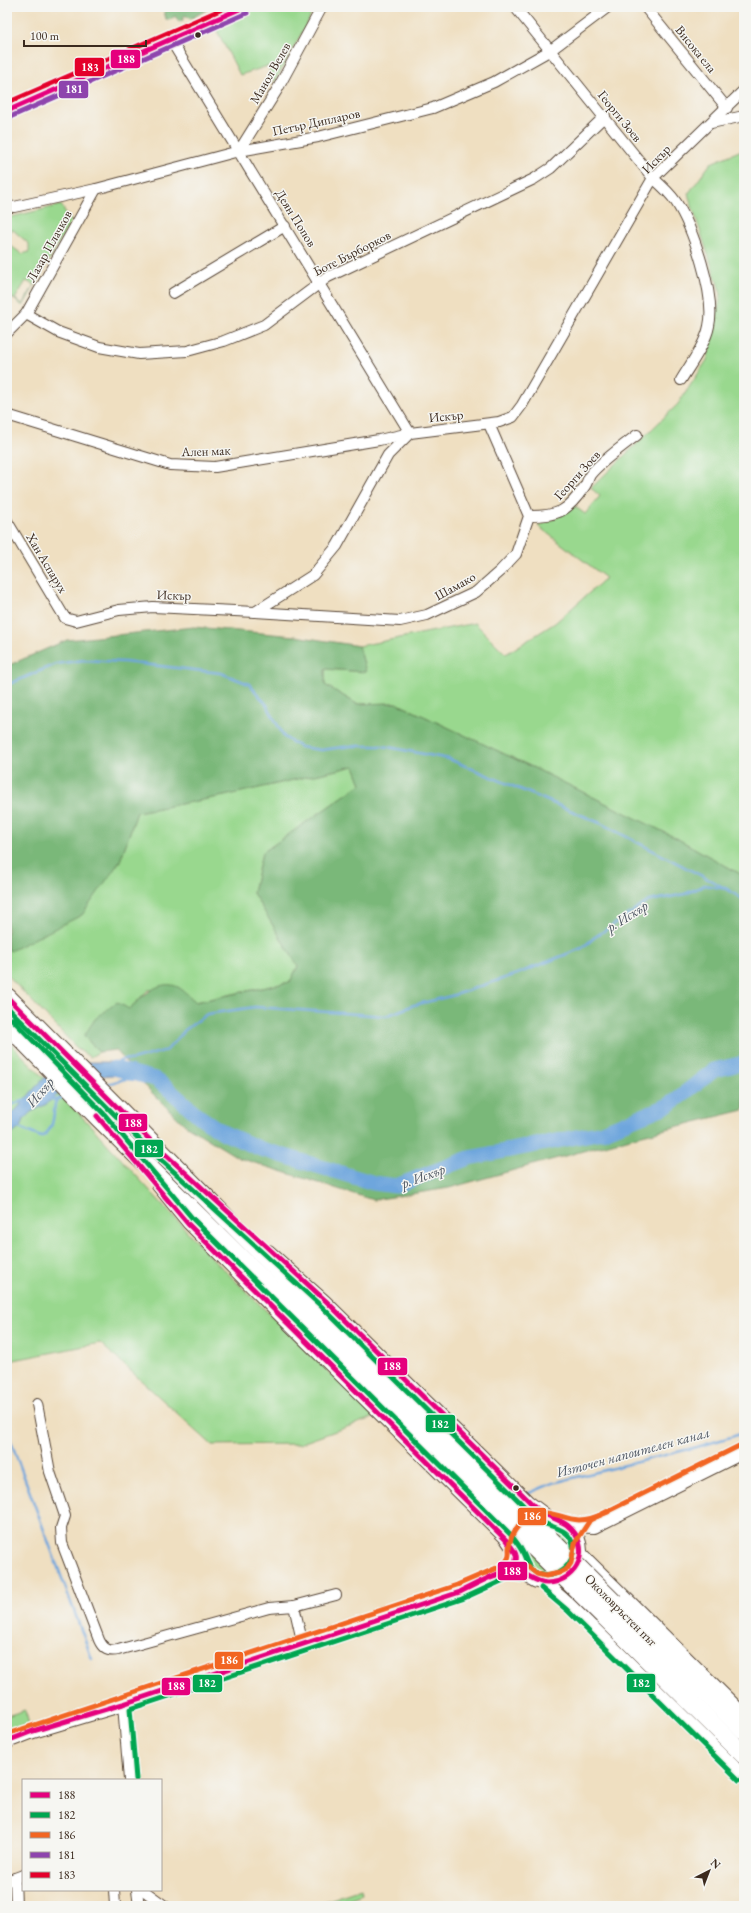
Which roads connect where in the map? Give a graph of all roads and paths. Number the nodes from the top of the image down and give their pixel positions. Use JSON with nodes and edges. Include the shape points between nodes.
{"nodes":[{"id":1,"x":244,"y":7,"type":"edge"},
{"id":2,"x":322,"y":7,"type":"edge"},
{"id":3,"x":515,"y":7,"type":"edge"},
{"id":4,"x":608,"y":7,"type":"edge"},
{"id":5,"x":645,"y":7,"type":"edge"},
{"id":6,"x":170,"y":39,"type":"junction"},
{"id":7,"x":551,"y":50,"type":"junction"},
{"id":8,"x":744,"y":90,"type":"edge"},
{"id":9,"x":727,"y":108,"type":"junction"},
{"id":10,"x":7,"y":111,"type":"edge"},
{"id":11,"x":604,"y":116,"type":"junction"},
{"id":12,"x":744,"y":116,"type":"edge"},
{"id":13,"x":711,"y":123,"type":"junction"},
{"id":14,"x":239,"y":151,"type":"junction"},
{"id":15,"x":653,"y":178,"type":"junction"},
{"id":16,"x":96,"y":190,"type":"junction"},
{"id":17,"x":7,"y":206,"type":"edge"},
{"id":18,"x":285,"y":226,"type":"junction"},
{"id":19,"x":320,"y":283,"type":"junction"},
{"id":20,"x":173,"y":293,"type":"dead end"},
{"id":21,"x":26,"y":314,"type":"junction"},
{"id":22,"x":7,"y":333,"type":"edge"},
{"id":23,"x":681,"y":380,"type":"dead end"},
{"id":24,"x":7,"y":415,"type":"edge"},
{"id":25,"x":489,"y":424,"type":"junction"},
{"id":26,"x":410,"y":433,"type":"junction"},
{"id":27,"x":637,"y":435,"type":"dead end"},
{"id":28,"x":529,"y":516,"type":"junction"},
{"id":29,"x":7,"y":521,"type":"edge"},
{"id":30,"x":255,"y":612,"type":"junction"},
{"id":31,"x":65,"y":618,"type":"joint"},
{"id":32,"x":7,"y":997,"type":"edge"},
{"id":33,"x":7,"y":1024,"type":"edge"},
{"id":34,"x":100,"y":1119,"type":"junction"},
{"id":35,"x":154,"y":1144,"type":"junction"},
{"id":36,"x":37,"y":1404,"type":"dead end"},
{"id":37,"x":744,"y":1451,"type":"edge"},
{"id":38,"x":490,"y":1492,"type":"junction"},
{"id":39,"x":553,"y":1519,"type":"junction"},
{"id":40,"x":567,"y":1525,"type":"junction"},
{"id":41,"x":594,"y":1526,"type":"junction"},
{"id":42,"x":581,"y":1549,"type":"junction"},
{"id":43,"x":516,"y":1556,"type":"junction"},
{"id":44,"x":507,"y":1571,"type":"junction"},
{"id":45,"x":525,"y":1573,"type":"junction"},
{"id":46,"x":546,"y":1583,"type":"junction"},
{"id":47,"x":336,"y":1595,"type":"dead end"},
{"id":48,"x":294,"y":1606,"type":"junction"},
{"id":49,"x":303,"y":1645,"type":"junction"},
{"id":50,"x":123,"y":1704,"type":"junction"},
{"id":51,"x":742,"y":1737,"type":"edge"},
{"id":52,"x":7,"y":1741,"type":"edge"},
{"id":53,"x":744,"y":1775,"type":"edge"},
{"id":54,"x":129,"y":1779,"type":"edge"},
{"id":55,"x":15,"y":1878,"type":"edge"},
{"id":56,"x":114,"y":1891,"type":"edge"},
{"id":57,"x":137,"y":1891,"type":"edge"},
{"id":58,"x":144,"y":1891,"type":"edge"},
{"id":59,"x":16,"y":1906,"type":"edge"},
{"id":60,"x":116,"y":1906,"type":"edge"},
{"id":61,"x":139,"y":1906,"type":"edge"},
{"id":62,"x":165,"y":1906,"type":"edge"}],
"edges":[{"from":1,"to":6,"type":"street"},
{"from":2,"to":14,"type":"street","name":"Манол Велев","via":[[277,90]]},
{"from":3,"to":7,"type":"street","name":"Георги Зоев"},
{"from":4,"to":7,"type":"street","name":"Петър Дипларов"},
{"from":5,"to":9,"type":"street","name":"Висока ела"},
{"from":6,"to":10,"type":"street"},
{"from":6,"to":14,"type":"street","name":"Деян Попов"},
{"from":7,"to":11,"type":"street","name":"Георги Зоев"},
{"from":7,"to":14,"type":"street","name":"Петър Дипларов","via":[[494,82],[433,108],[318,137]]},
{"from":8,"to":9,"type":"street","name":"Искър"},
{"from":9,"to":13,"type":"street","name":"Искър"},
{"from":11,"to":15,"type":"street","name":"Георги Зоев"},
{"from":11,"to":19,"type":"street","name":"Боте Бърборков","via":[[551,168],[534,179]]},
{"from":12,"to":13,"type":"street"},
{"from":13,"to":15,"type":"street","name":"Искър"},
{"from":14,"to":16,"type":"street","name":"Петър Дипларов"},
{"from":14,"to":18,"type":"street","name":"Деян Попов"},
{"from":15,"to":23,"type":"street","name":"Георги Зоев","via":[[676,202],[692,231],[710,300],[709,329]]},
{"from":15,"to":25,"type":"street","name":"Искър","via":[[522,405],[513,417]]},
{"from":16,"to":17,"type":"street","name":"Петър Дипларов","via":[[14,208]]},
{"from":16,"to":21,"type":"street","name":"Лазар Плачков"},
{"from":18,"to":19,"type":"street","name":"Деян Попов"},
{"from":18,"to":20,"type":"street"},
{"from":19,"to":21,"type":"street","name":"Боте Бърборков","via":[[264,324],[224,341],[187,351],[138,354],[100,347],[58,332]]},
{"from":19,"to":26,"type":"street","name":"Деян Попов"},
{"from":21,"to":22,"type":"street","name":"Лазар Плачков"},
{"from":24,"to":26,"type":"street","name":"Ален мак","via":[[170,465],[215,466]]},
{"from":25,"to":26,"type":"street","name":"Искър"},
{"from":25,"to":28,"type":"street"},
{"from":26,"to":30,"type":"street","via":[[388,455],[337,546],[313,575]]},
{"from":27,"to":28,"type":"street","name":"Георги Зоев","via":[[591,475],[564,510],[549,516]]},
{"from":28,"to":30,"type":"street","name":"Шамако","via":[[516,554],[500,571],[476,592],[427,614],[400,621]]},
{"from":29,"to":31,"type":"street","name":"Хан Аспарух"},
{"from":30,"to":31,"type":"street","name":"Искър","via":[[153,607],[119,610],[76,621]]},
{"from":32,"to":35,"type":"highway","name":"Околовръстен път"},
{"from":33,"to":34,"type":"highway","name":"Околовръстен път"},
{"from":34,"to":38,"type":"highway","name":"Околовръстен път","via":[[392,1408]]},
{"from":34,"to":43,"type":"street","via":[[188,1224],[505,1539]]},
{"from":35,"to":38,"type":"highway","name":"Околовръстен път","via":[[392,1386]]},
{"from":35,"to":39,"type":"street","via":[[326,1301],[529,1501]]},
{"from":36,"to":48,"type":"street","via":[[50,1472],[64,1516],[61,1528],[62,1543],[104,1648],[118,1650],[269,1608]]},
{"from":37,"to":41,"type":"street"},
{"from":38,"to":51,"type":"highway","name":"Околовръстен път","bridge":true},
{"from":39,"to":40,"type":"street"},
{"from":39,"to":43,"type":"street","via":[[539,1520],[526,1528],[519,1537]]},
{"from":40,"to":41,"type":"street"},
{"from":40,"to":42,"type":"street","via":[[574,1532]]},
{"from":41,"to":42,"type":"street"},
{"from":42,"to":46,"type":"street","via":[[572,1574],[562,1580]]},
{"from":42,"to":51,"type":"street"},
{"from":43,"to":44,"type":"street","via":[[515,1562]]},
{"from":43,"to":45,"type":"street"},
{"from":44,"to":45,"type":"street"},
{"from":44,"to":49,"type":"street","via":[[460,1592]]},
{"from":45,"to":46,"type":"street","via":[[534,1580]]},
{"from":46,"to":53,"type":"street","via":[[572,1605]]},
{"from":47,"to":48,"type":"street"},
{"from":48,"to":49,"type":"street"},
{"from":49,"to":50,"type":"street"},
{"from":50,"to":52,"type":"street"},
{"from":50,"to":54,"type":"street"},
{"from":55,"to":59,"type":"street"},
{"from":56,"to":60,"type":"street"},
{"from":57,"to":61,"type":"street"},
{"from":58,"to":62,"type":"street"}]}
